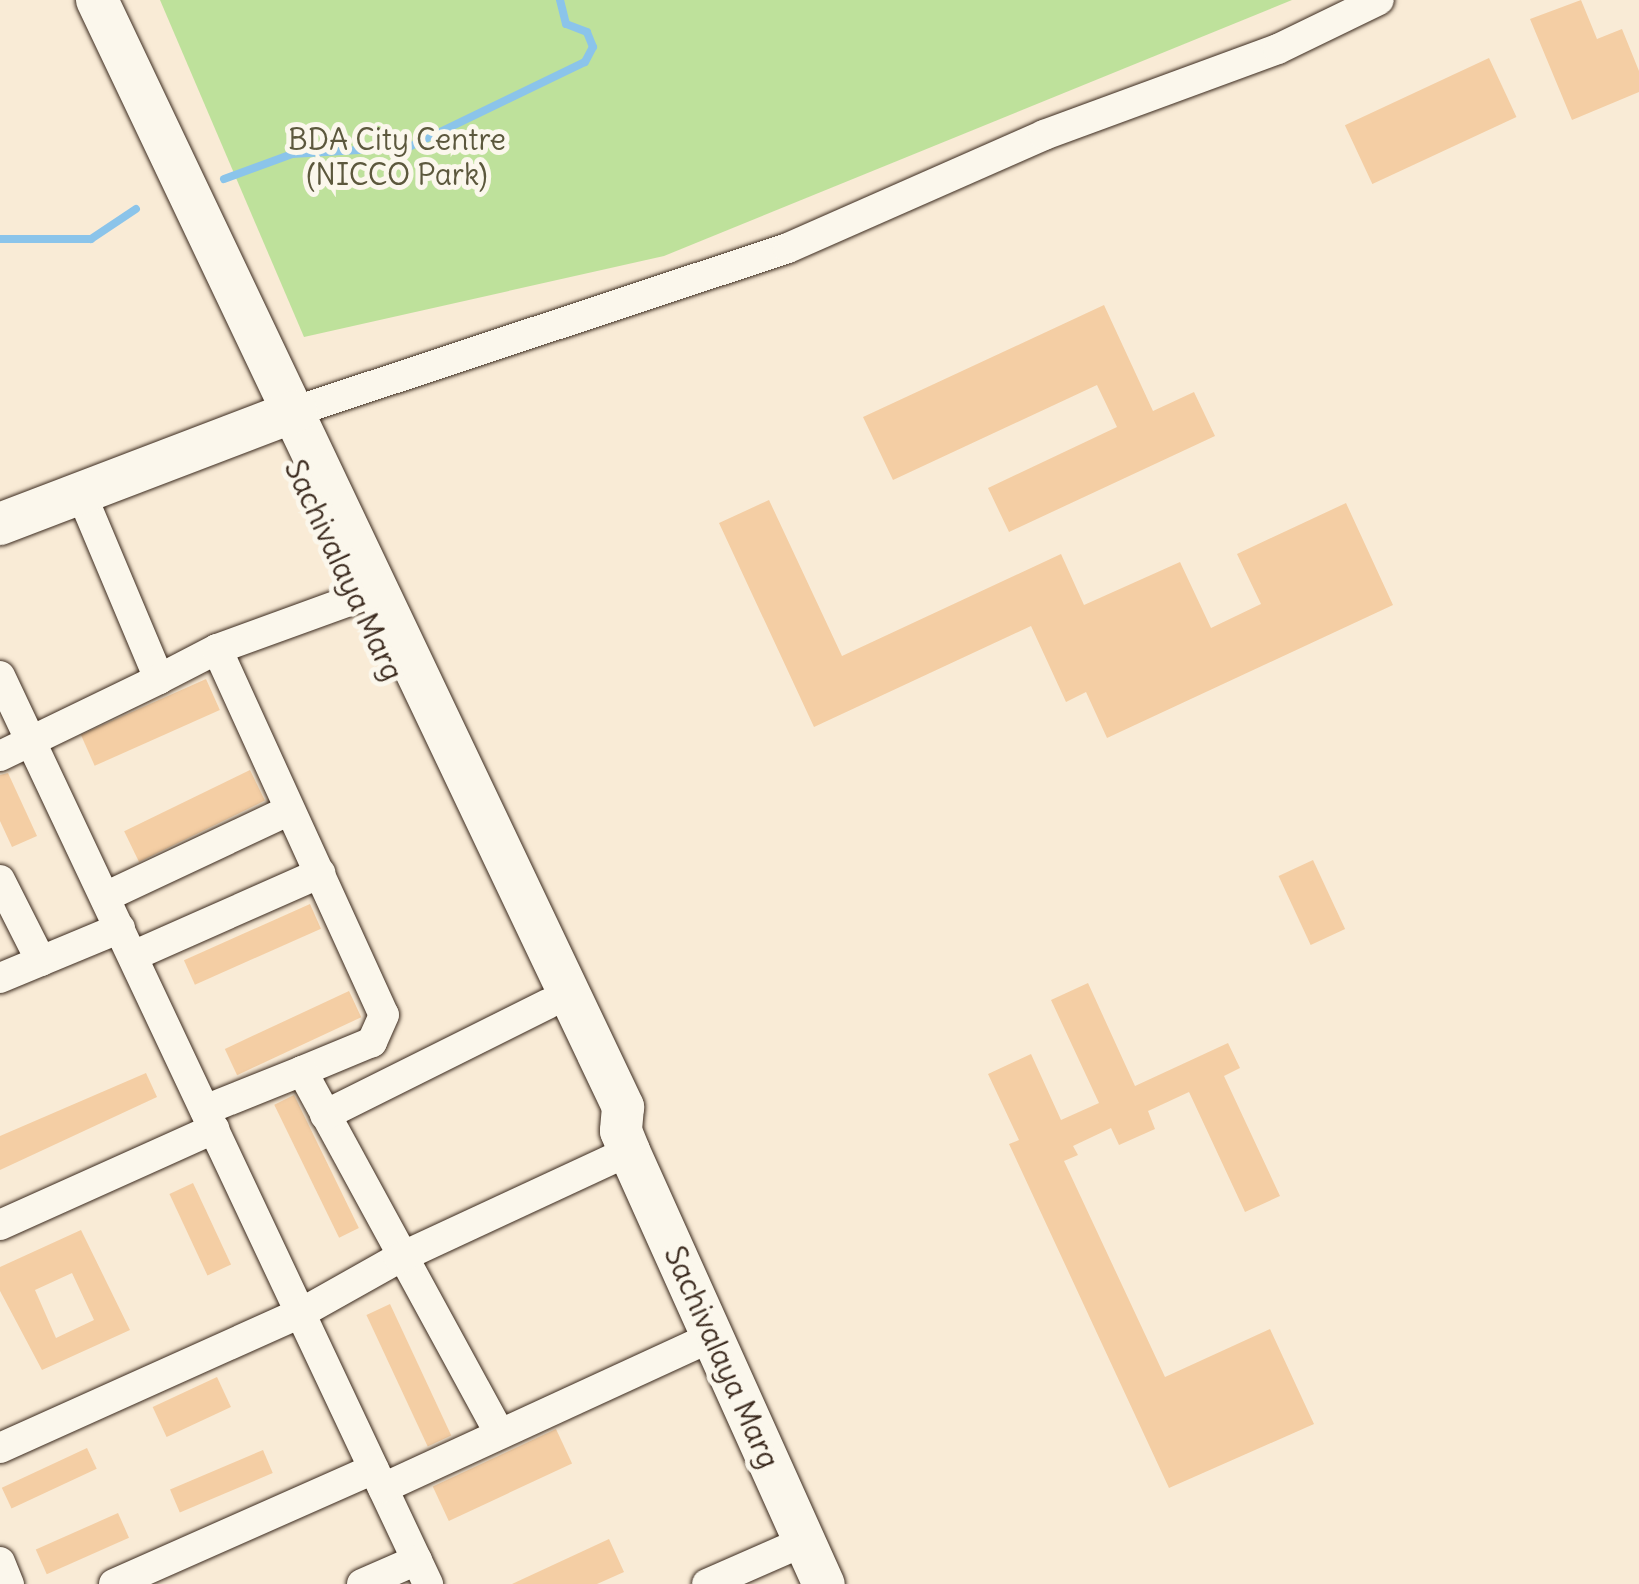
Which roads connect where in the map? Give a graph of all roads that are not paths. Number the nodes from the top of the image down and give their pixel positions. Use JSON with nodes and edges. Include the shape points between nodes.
{"nodes":[{"id":1,"x":72,"y":0,"type":"edge"},
{"id":2,"x":97,"y":0,"type":"edge"},
{"id":3,"x":1379,"y":0,"type":"edge"},
{"id":4,"x":284,"y":415,"type":"junction"},
{"id":5,"x":80,"y":491,"type":"junction"},
{"id":6,"x":0,"y":524,"type":"edge"},
{"id":7,"x":358,"y":598,"type":"junction"},
{"id":8,"x":218,"y":649,"type":"junction"},
{"id":9,"x":0,"y":676,"type":"edge"},
{"id":10,"x":159,"y":679,"type":"junction"},
{"id":11,"x":32,"y":743,"type":"junction"},
{"id":12,"x":0,"y":756,"type":"edge"},
{"id":13,"x":290,"y":810,"type":"junction"},
{"id":14,"x":320,"y":872,"type":"junction"},
{"id":15,"x":0,"y":880,"type":"edge"},
{"id":16,"x":105,"y":897,"type":"junction"},
{"id":17,"x":126,"y":942,"type":"junction"},
{"id":18,"x":41,"y":961,"type":"junction"},
{"id":19,"x":0,"y":978,"type":"edge"},
{"id":20,"x":548,"y":1004,"type":"junction"},
{"id":21,"x":302,"y":1071,"type":"junction"},
{"id":22,"x":325,"y":1115,"type":"junction"},
{"id":23,"x":210,"y":1119,"type":"junction"},
{"id":24,"x":625,"y":1140,"type":"junction"},
{"id":25,"x":0,"y":1226,"type":"edge"},
{"id":26,"x":399,"y":1258,"type":"junction"},
{"id":27,"x":301,"y":1312,"type":"junction"},
{"id":28,"x":713,"y":1336,"type":"junction"},
{"id":29,"x":498,"y":1431,"type":"junction"},
{"id":30,"x":0,"y":1448,"type":"edge"},
{"id":31,"x":379,"y":1479,"type":"junction"},
{"id":32,"x":805,"y":1541,"type":"junction"},
{"id":33,"x":0,"y":1562,"type":"edge"},
{"id":34,"x":423,"y":1572,"type":"edge"},
{"id":35,"x":9,"y":1584,"type":"edge"},
{"id":36,"x":114,"y":1584,"type":"edge"},
{"id":37,"x":362,"y":1584,"type":"edge"},
{"id":38,"x":708,"y":1584,"type":"edge"},
{"id":39,"x":824,"y":1584,"type":"edge"}],
"edges":[{"from":1,"to":4,"type":"main road","name":"Sachivalaya Marg"},
{"from":2,"to":4,"type":"main road","name":"Sachivalaya Marg"},
{"from":3,"to":4,"type":"street","via":[[1278,49],[1044,135],[788,248]]},
{"from":4,"to":5,"type":"main road"},
{"from":4,"to":7,"type":"main road","name":"Sachivalaya Marg"},
{"from":4,"to":24,"type":"main road","name":"Sachivalaya Marg","via":[[622,1108]]},
{"from":5,"to":6,"type":"main road"},
{"from":5,"to":10,"type":"street"},
{"from":7,"to":8,"type":"street"},
{"from":7,"to":20,"type":"main road","name":"Sachivalaya Marg"},
{"from":8,"to":10,"type":"street"},
{"from":8,"to":13,"type":"street"},
{"from":9,"to":11,"type":"street"},
{"from":10,"to":11,"type":"street"},
{"from":11,"to":12,"type":"street"},
{"from":11,"to":16,"type":"street"},
{"from":13,"to":14,"type":"street"},
{"from":13,"to":16,"type":"street"},
{"from":14,"to":17,"type":"street"},
{"from":14,"to":21,"type":"street","via":[[384,1015],[372,1042]]},
{"from":15,"to":18,"type":"street"},
{"from":16,"to":17,"type":"street"},
{"from":17,"to":18,"type":"street"},
{"from":17,"to":23,"type":"street"},
{"from":18,"to":19,"type":"street"},
{"from":20,"to":22,"type":"street"},
{"from":20,"to":24,"type":"main road","name":"Sachivalaya Marg","via":[[598,1120]]},
{"from":21,"to":22,"type":"street"},
{"from":21,"to":23,"type":"street"},
{"from":22,"to":26,"type":"street"},
{"from":23,"to":25,"type":"street"},
{"from":23,"to":27,"type":"street"},
{"from":24,"to":26,"type":"street"},
{"from":24,"to":28,"type":"main road","name":"Sachivalaya Marg"},
{"from":26,"to":27,"type":"street"},
{"from":26,"to":29,"type":"street"},
{"from":27,"to":30,"type":"street"},
{"from":27,"to":31,"type":"street"},
{"from":28,"to":29,"type":"street"},
{"from":28,"to":32,"type":"main road","name":"Sachivalaya Marg"},
{"from":29,"to":31,"type":"street"},
{"from":31,"to":34,"type":"street"},
{"from":31,"to":36,"type":"street"},
{"from":32,"to":38,"type":"street"},
{"from":32,"to":39,"type":"main road","name":"Sachivalaya Marg"},
{"from":33,"to":35,"type":"street"},
{"from":34,"to":37,"type":"street"}]}
